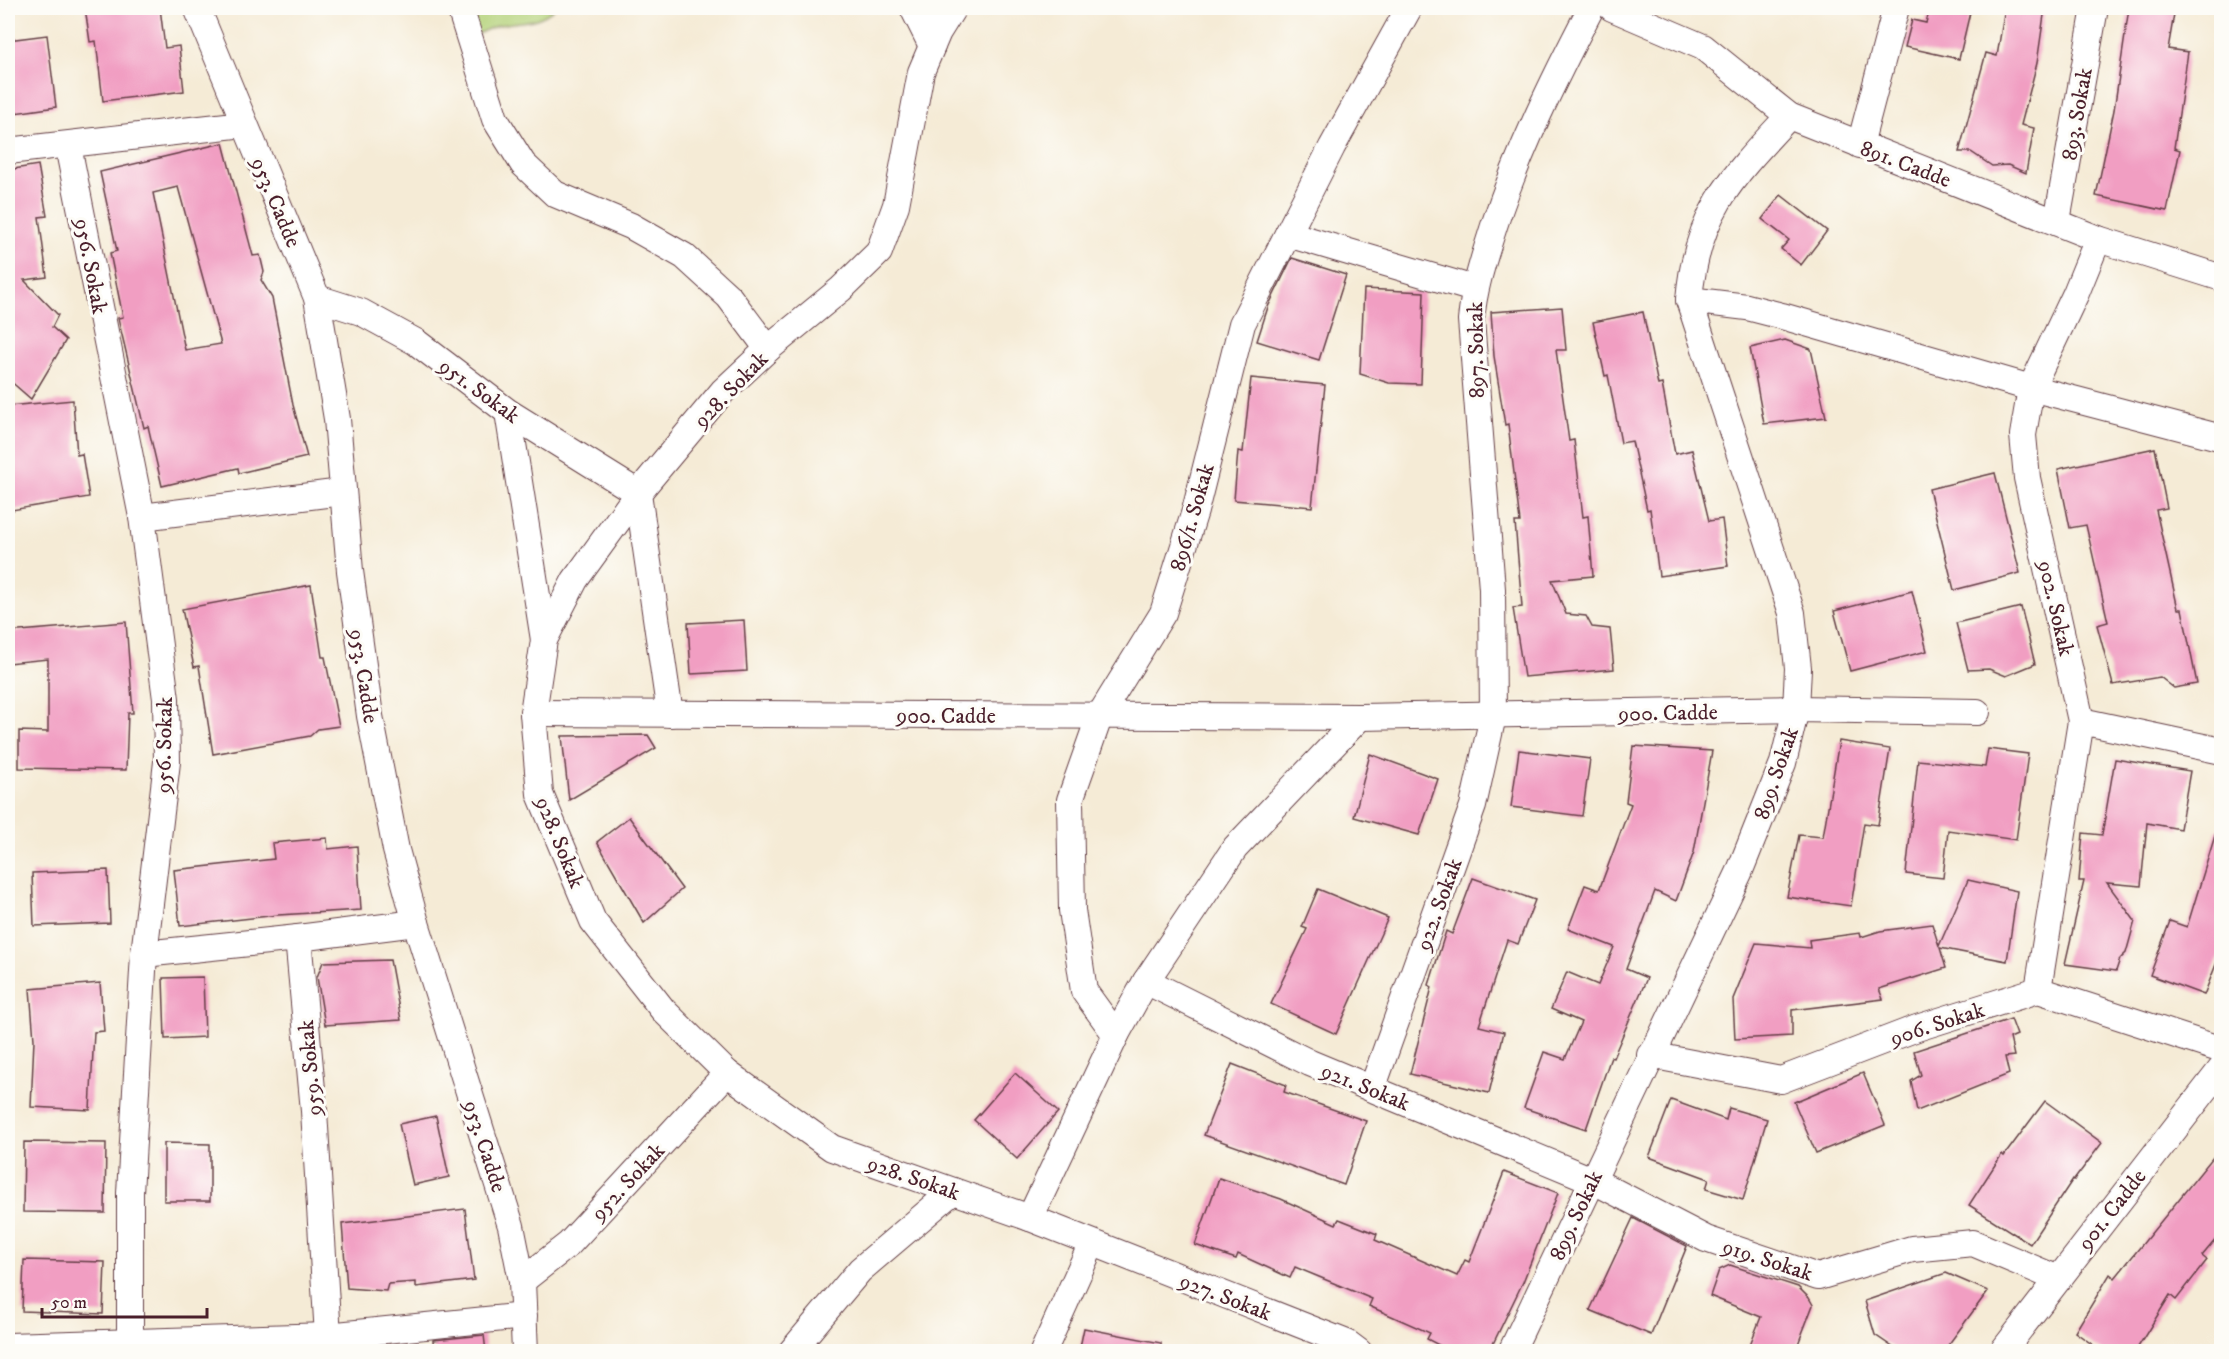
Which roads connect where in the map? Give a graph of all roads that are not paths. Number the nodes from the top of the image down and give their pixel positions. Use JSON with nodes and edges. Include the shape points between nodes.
{"nodes":[{"id":1,"x":196,"y":8,"type":"edge"},
{"id":2,"x":460,"y":8,"type":"edge"},
{"id":3,"x":913,"y":8,"type":"edge"},
{"id":4,"x":953,"y":8,"type":"edge"},
{"id":5,"x":1408,"y":8,"type":"edge"},
{"id":6,"x":1591,"y":8,"type":"edge"},
{"id":7,"x":1612,"y":8,"type":"edge"},
{"id":8,"x":1896,"y":8,"type":"edge"},
{"id":9,"x":2095,"y":8,"type":"edge"},
{"id":10,"x":932,"y":46,"type":"junction"},
{"id":11,"x":1789,"y":116,"type":"junction"},
{"id":12,"x":244,"y":124,"type":"junction"},
{"id":13,"x":1860,"y":145,"type":"junction"},
{"id":14,"x":68,"y":146,"type":"junction"},
{"id":15,"x":8,"y":151,"type":"edge"},
{"id":16,"x":2057,"y":221,"type":"junction"},
{"id":17,"x":1288,"y":234,"type":"junction"},
{"id":18,"x":2098,"y":239,"type":"junction"},
{"id":19,"x":2222,"y":278,"type":"edge"},
{"id":20,"x":1474,"y":289,"type":"junction"},
{"id":21,"x":317,"y":298,"type":"junction"},
{"id":22,"x":1689,"y":300,"type":"junction"},
{"id":23,"x":768,"y":350,"type":"junction"},
{"id":24,"x":2031,"y":388,"type":"junction"},
{"id":25,"x":508,"y":412,"type":"junction"},
{"id":26,"x":2222,"y":438,"type":"edge"},
{"id":27,"x":342,"y":492,"type":"junction"},
{"id":28,"x":638,"y":493,"type":"junction"},
{"id":29,"x":142,"y":517,"type":"junction"},
{"id":30,"x":544,"y":640,"type":"junction"},
{"id":31,"x":1796,"y":709,"type":"junction"},
{"id":32,"x":1977,"y":712,"type":"dead end"},
{"id":33,"x":533,"y":713,"type":"junction"},
{"id":34,"x":670,"y":714,"type":"junction"},
{"id":35,"x":1100,"y":715,"type":"junction"},
{"id":36,"x":1493,"y":716,"type":"junction"},
{"id":37,"x":1360,"y":717,"type":"junction"},
{"id":38,"x":2081,"y":721,"type":"junction"},
{"id":39,"x":2222,"y":751,"type":"edge"},
{"id":40,"x":416,"y":923,"type":"junction"},
{"id":41,"x":298,"y":938,"type":"junction"},
{"id":42,"x":144,"y":954,"type":"junction"},
{"id":43,"x":1146,"y":981,"type":"junction"},
{"id":44,"x":2038,"y":990,"type":"junction"},
{"id":45,"x":1116,"y":1035,"type":"junction"},
{"id":46,"x":2222,"y":1050,"type":"edge"},
{"id":47,"x":1650,"y":1055,"type":"junction"},
{"id":48,"x":2222,"y":1068,"type":"edge"},
{"id":49,"x":727,"y":1073,"type":"junction"},
{"id":50,"x":1372,"y":1089,"type":"junction"},
{"id":51,"x":1592,"y":1180,"type":"junction"},
{"id":52,"x":953,"y":1191,"type":"junction"},
{"id":53,"x":1030,"y":1218,"type":"junction"},
{"id":54,"x":1092,"y":1243,"type":"junction"},
{"id":55,"x":2056,"y":1278,"type":"junction"},
{"id":56,"x":522,"y":1281,"type":"junction"},
{"id":57,"x":524,"y":1316,"type":"junction"},
{"id":58,"x":1315,"y":1342,"type":"edge"},
{"id":59,"x":328,"y":1344,"type":"edge"},
{"id":60,"x":8,"y":1346,"type":"edge"},
{"id":61,"x":129,"y":1346,"type":"edge"},
{"id":62,"x":525,"y":1352,"type":"edge"},
{"id":63,"x":791,"y":1352,"type":"edge"},
{"id":64,"x":1043,"y":1352,"type":"edge"},
{"id":65,"x":1359,"y":1352,"type":"edge"},
{"id":66,"x":1511,"y":1352,"type":"edge"},
{"id":67,"x":2002,"y":1352,"type":"edge"}],
"edges":[{"from":1,"to":12,"type":"street","name":"953. Cadde"},
{"from":2,"to":23,"type":"street","via":[[495,119],[523,165],[555,194],[631,225],[684,256],[729,297]]},
{"from":3,"to":10,"type":"street"},
{"from":4,"to":10,"type":"street","name":"928. Sokak"},
{"from":5,"to":17,"type":"street","name":"896/1. Sokak"},
{"from":6,"to":20,"type":"street","name":"897. Sokak","via":[[1540,104],[1500,207]]},
{"from":7,"to":11,"type":"street","name":"891. Cadde","via":[[1703,47]]},
{"from":8,"to":13,"type":"street"},
{"from":9,"to":16,"type":"street","name":"893. Sokak"},
{"from":10,"to":23,"type":"street","name":"928. Sokak","via":[[921,72],[896,205],[879,252],[841,290]]},
{"from":11,"to":13,"type":"street","name":"891. Cadde"},
{"from":11,"to":22,"type":"street","name":"899. Sokak","via":[[1734,175],[1703,228],[1691,272]]},
{"from":12,"to":14,"type":"street"},
{"from":12,"to":21,"type":"street","name":"953. Cadde"},
{"from":13,"to":16,"type":"street","name":"891. Cadde"},
{"from":14,"to":15,"type":"street"},
{"from":14,"to":29,"type":"street","name":"956. Sokak"},
{"from":16,"to":18,"type":"street","name":"891. Cadde"},
{"from":17,"to":20,"type":"street"},
{"from":17,"to":35,"type":"street","name":"896/1. Sokak","via":[[1242,324],[1195,511],[1163,612]]},
{"from":18,"to":19,"type":"street","name":"891. Cadde"},
{"from":18,"to":24,"type":"street","name":"902. Sokak"},
{"from":20,"to":36,"type":"street","name":"897. Sokak","via":[[1471,320],[1492,589]]},
{"from":21,"to":25,"type":"street","name":"951. Sokak","via":[[361,312],[416,342]]},
{"from":21,"to":27,"type":"street","name":"953. Cadde","via":[[337,419]]},
{"from":22,"to":24,"type":"street","via":[[1782,316]]},
{"from":22,"to":31,"type":"street","name":"899. Sokak","via":[[1792,613],[1798,668]]},
{"from":23,"to":28,"type":"street","name":"928. Sokak","via":[[723,391]]},
{"from":24,"to":26,"type":"street"},
{"from":24,"to":38,"type":"street","name":"902. Sokak","via":[[2023,435],[2027,478]]},
{"from":25,"to":28,"type":"street","name":"951. Sokak"},
{"from":25,"to":30,"type":"street"},
{"from":27,"to":29,"type":"street"},
{"from":27,"to":40,"type":"street","name":"953. Cadde","via":[[370,716],[396,850]]},
{"from":28,"to":30,"type":"street","name":"928. Sokak","via":[[574,580]]},
{"from":28,"to":34,"type":"street"},
{"from":29,"to":42,"type":"street","name":"956. Sokak","via":[[166,699],[167,762]]},
{"from":30,"to":33,"type":"street","name":"928. Sokak"},
{"from":31,"to":32,"type":"street","name":"900. Cadde"},
{"from":31,"to":36,"type":"street","name":"900. Cadde"},
{"from":31,"to":47,"type":"street","name":"899. Sokak","via":[[1783,763],[1739,873]]},
{"from":33,"to":34,"type":"street","name":"900. Cadde"},
{"from":33,"to":49,"type":"street","name":"928. Sokak","via":[[540,794],[593,921],[663,1010]]},
{"from":34,"to":35,"type":"street","name":"900. Cadde"},
{"from":35,"to":37,"type":"street","name":"900. Cadde"},
{"from":35,"to":45,"type":"street","name":"896/1. Sokak","via":[[1070,800],[1072,910],[1084,991]]},
{"from":36,"to":37,"type":"street","name":"900. Cadde"},
{"from":36,"to":50,"type":"street","name":"922. Sokak","via":[[1473,806]]},
{"from":37,"to":43,"type":"street","via":[[1235,848]]},
{"from":38,"to":39,"type":"street"},
{"from":38,"to":44,"type":"street","name":"902. Sokak"},
{"from":40,"to":41,"type":"street"},
{"from":40,"to":56,"type":"street","name":"953. Cadde","via":[[511,1226]]},
{"from":41,"to":42,"type":"street"},
{"from":41,"to":59,"type":"street","name":"959. Sokak","via":[[314,1111]]},
{"from":42,"to":61,"type":"street","name":"956. Sokak","via":[[130,1192]]},
{"from":43,"to":45,"type":"street"},
{"from":43,"to":50,"type":"street","name":"921. Sokak","via":[[1310,1063]]},
{"from":44,"to":46,"type":"street"},
{"from":44,"to":47,"type":"street","name":"906. Sokak","via":[[1917,1028],[1781,1080]]},
{"from":45,"to":53,"type":"street"},
{"from":47,"to":51,"type":"street","name":"899. Sokak"},
{"from":48,"to":55,"type":"street","name":"901. Cadde"},
{"from":49,"to":52,"type":"street","name":"928. Sokak","via":[[832,1148]]},
{"from":49,"to":56,"type":"street","name":"952. Sokak","via":[[569,1244]]},
{"from":50,"to":51,"type":"street","name":"921. Sokak"},
{"from":51,"to":55,"type":"street","name":"919. Sokak","via":[[1706,1239],[1818,1277],[1912,1249],[1973,1243]]},
{"from":51,"to":66,"type":"street","name":"899. Sokak"},
{"from":52,"to":53,"type":"street","name":"928. Sokak"},
{"from":52,"to":63,"type":"street","via":[[860,1270]]},
{"from":53,"to":54,"type":"street","name":"928. Sokak"},
{"from":54,"to":58,"type":"street","name":"927. Sokak"},
{"from":54,"to":64,"type":"street"},
{"from":55,"to":67,"type":"street","name":"901. Cadde"},
{"from":56,"to":57,"type":"street","name":"953. Cadde"},
{"from":57,"to":59,"type":"street"},
{"from":57,"to":62,"type":"street","name":"953. Cadde"},
{"from":58,"to":65,"type":"street","name":"927. Sokak","via":[[1347,1343]]},
{"from":59,"to":61,"type":"street"},
{"from":60,"to":61,"type":"street"}]}
